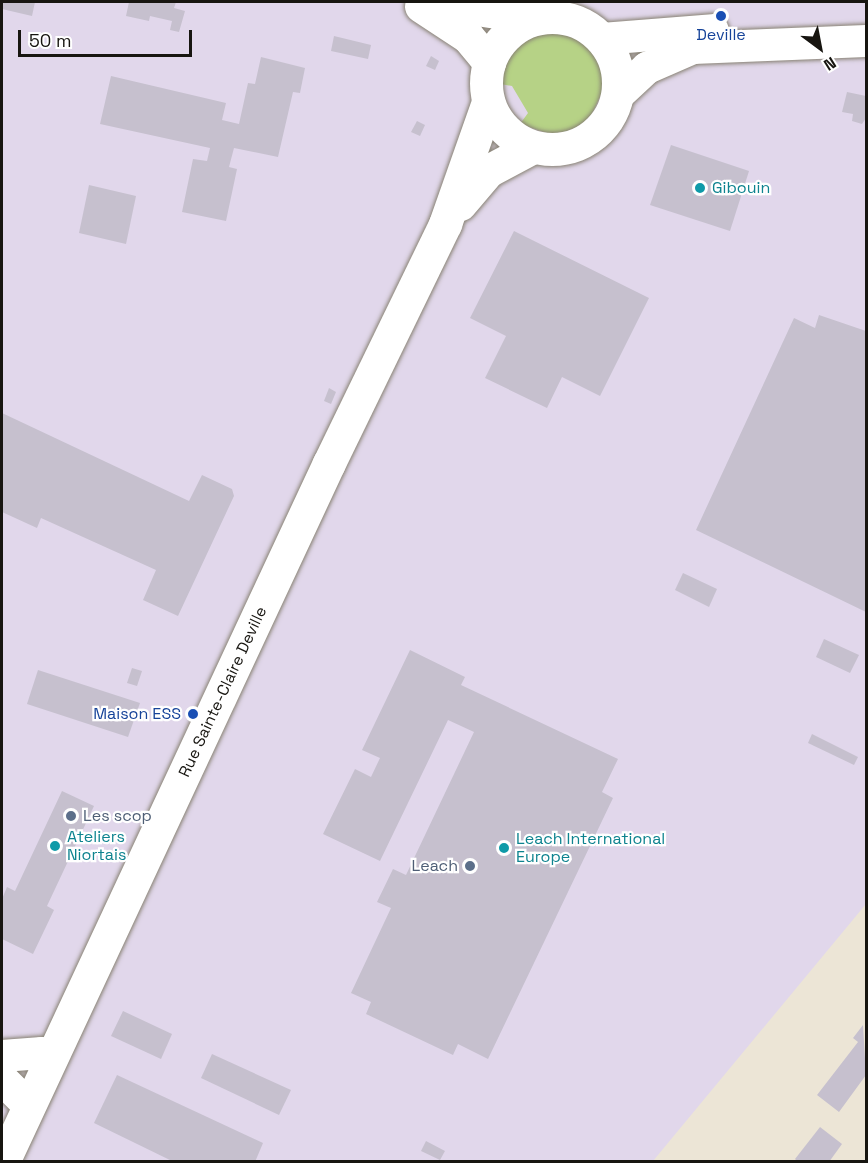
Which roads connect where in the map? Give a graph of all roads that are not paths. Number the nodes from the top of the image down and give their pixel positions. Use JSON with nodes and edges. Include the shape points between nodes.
{"nodes":[{"id":1,"x":411,"y":2,"type":"edge"},
{"id":2,"x":430,"y":2,"type":"edge"},
{"id":3,"x":536,"y":18,"type":"junction"},
{"id":4,"x":602,"y":39,"type":"junction"},
{"id":5,"x":793,"y":41,"type":"junction"},
{"id":6,"x":867,"y":41,"type":"edge"},
{"id":7,"x":489,"y":62,"type":"junction"},
{"id":8,"x":618,"y":95,"type":"junction"},
{"id":9,"x":488,"y":102,"type":"junction"},
{"id":10,"x":533,"y":147,"type":"junction"},
{"id":11,"x":445,"y":224,"type":"junction"},
{"id":12,"x":2,"y":1056,"type":"edge"},
{"id":13,"x":52,"y":1058,"type":"junction"},
{"id":14,"x":2,"y":1079,"type":"edge"},
{"id":15,"x":29,"y":1106,"type":"junction"},
{"id":16,"x":3,"y":1161,"type":"edge"}],
"edges":[{"from":1,"to":7,"type":"main road","via":[[468,37]]},
{"from":2,"to":3,"type":"main road"},
{"from":3,"to":4,"type":"main road","via":[[574,20]]},
{"from":3,"to":7,"type":"main road","via":[[509,32]]},
{"from":4,"to":5,"type":"street","via":[[720,30]]},
{"from":4,"to":8,"type":"main road","via":[[616,65]]},
{"from":5,"to":6,"type":"street"},
{"from":5,"to":8,"type":"street","via":[[693,48],[647,68]]},
{"from":7,"to":9,"type":"main road","via":[[485,82]]},
{"from":8,"to":10,"type":"main road","via":[[610,116],[586,140],[560,149]]},
{"from":9,"to":10,"type":"main road","via":[[503,127]]},
{"from":9,"to":11,"type":"main road","name":"Rue Sainte-Claire Deville"},
{"from":10,"to":11,"type":"main road","name":"Rue Sainte-Claire Deville","via":[[488,171]]},
{"from":11,"to":13,"type":"main road","name":"Rue Sainte-Claire Deville","via":[[329,463]]},
{"from":12,"to":13,"type":"street","via":[[42,1053]]},
{"from":13,"to":15,"type":"main road","name":"Rue Sainte-Claire Deville"},
{"from":14,"to":15,"type":"street"},
{"from":15,"to":16,"type":"main road","name":"Rue Sainte-Claire Deville"}]}
